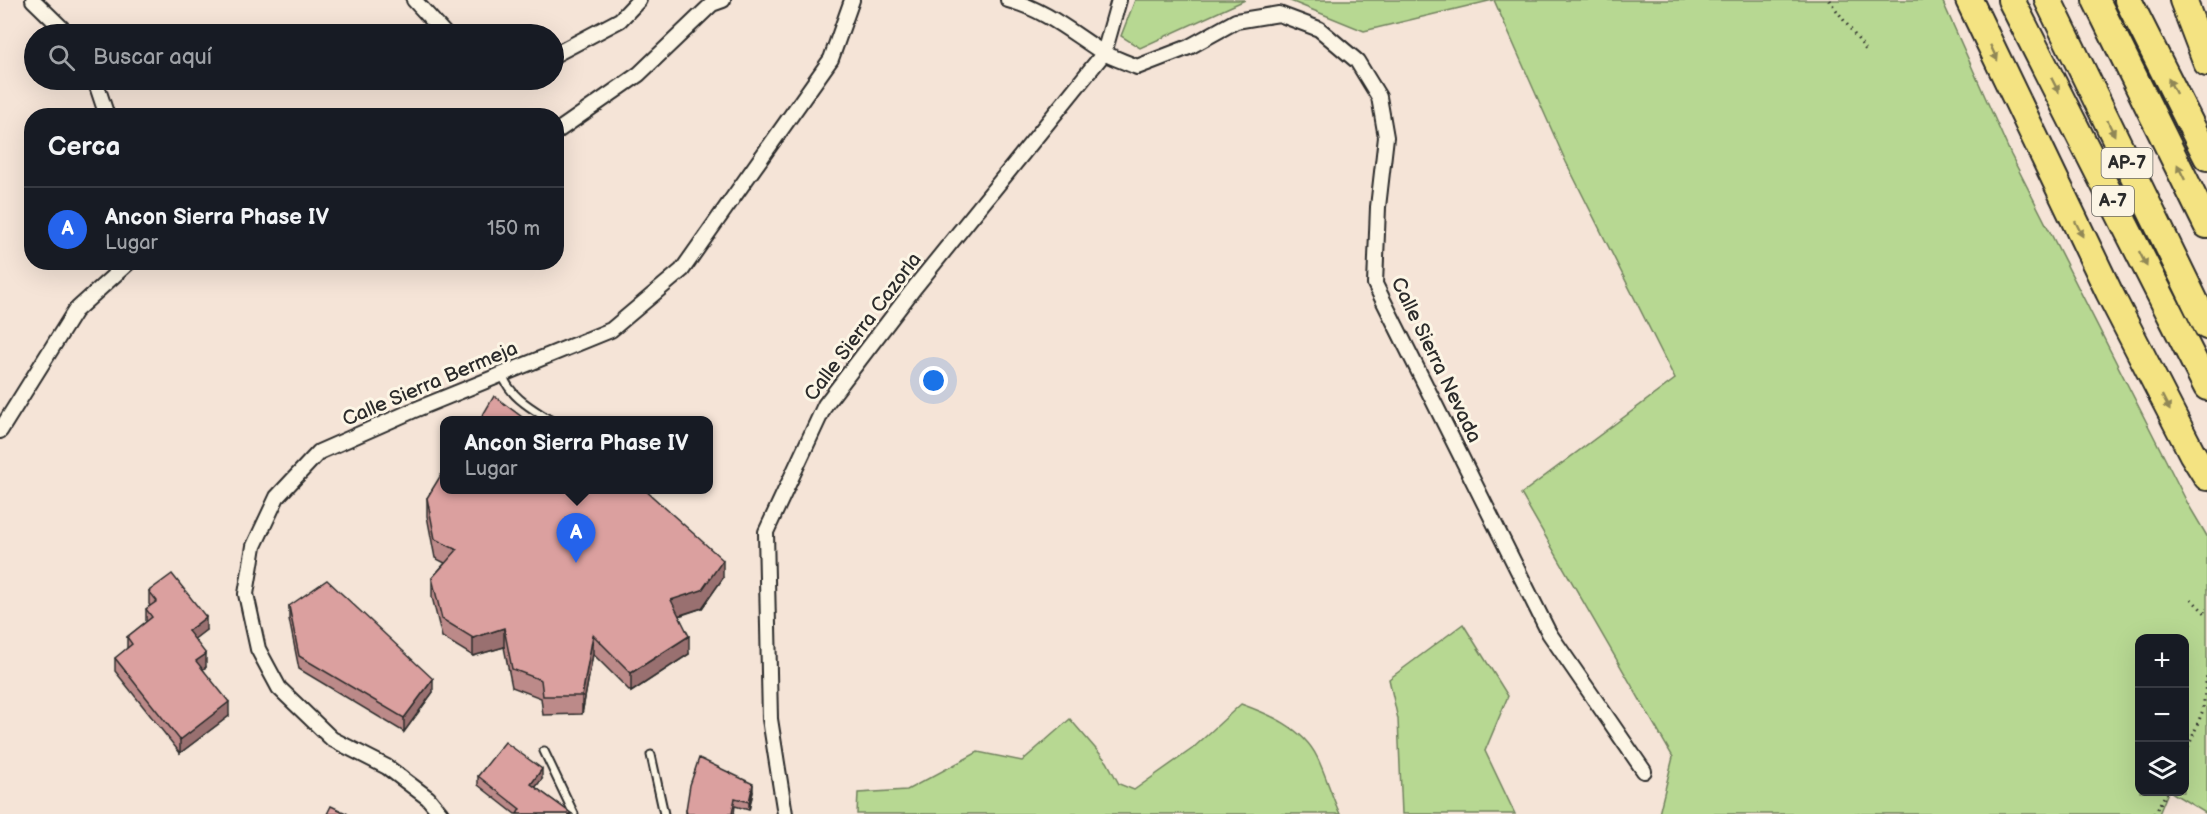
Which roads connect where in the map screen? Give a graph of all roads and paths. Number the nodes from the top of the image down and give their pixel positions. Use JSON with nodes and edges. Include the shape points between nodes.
{"nodes":[{"id":1,"x":33,"y":0,"type":"edge"},
{"id":2,"x":414,"y":0,"type":"edge"},
{"id":3,"x":639,"y":0,"type":"edge"},
{"id":4,"x":723,"y":0,"type":"edge"},
{"id":5,"x":852,"y":0,"type":"edge"},
{"id":6,"x":1008,"y":0,"type":"edge"},
{"id":7,"x":1119,"y":0,"type":"edge"},
{"id":8,"x":1829,"y":0,"type":"edge"},
{"id":9,"x":1969,"y":0,"type":"edge"},
{"id":10,"x":2011,"y":0,"type":"edge"},
{"id":11,"x":2048,"y":0,"type":"edge"},
{"id":12,"x":2096,"y":0,"type":"edge"},
{"id":13,"x":2128,"y":0,"type":"edge"},
{"id":14,"x":2183,"y":0,"type":"edge"},
{"id":15,"x":58,"y":24,"type":"edge"},
{"id":16,"x":436,"y":24,"type":"edge"},
{"id":17,"x":564,"y":50,"type":"edge"},
{"id":18,"x":1104,"y":53,"type":"junction"},
{"id":19,"x":1868,"y":53,"type":"dead end"},
{"id":20,"x":2207,"y":63,"type":"edge"},
{"id":21,"x":98,"y":90,"type":"edge"},
{"id":22,"x":104,"y":108,"type":"edge"},
{"id":23,"x":564,"y":126,"type":"edge"},
{"id":24,"x":2207,"y":157,"type":"edge"},
{"id":25,"x":2207,"y":225,"type":"edge"},
{"id":26,"x":120,"y":270,"type":"edge"},
{"id":27,"x":2207,"y":326,"type":"edge"},
{"id":28,"x":502,"y":374,"type":"junction"},
{"id":29,"x":2207,"y":387,"type":"edge"},
{"id":30,"x":544,"y":416,"type":"edge"},
{"id":31,"x":0,"y":431,"type":"edge"},
{"id":32,"x":2207,"y":477,"type":"edge"},
{"id":33,"x":2191,"y":599,"type":"dead end"},
{"id":34,"x":2207,"y":615,"type":"edge"},
{"id":35,"x":2207,"y":673,"type":"edge"},
{"id":36,"x":2189,"y":745,"type":"edge"},
{"id":37,"x":544,"y":751,"type":"dead end"},
{"id":38,"x":651,"y":755,"type":"dead end"},
{"id":39,"x":1644,"y":771,"type":"dead end"},
{"id":40,"x":2165,"y":796,"type":"edge"},
{"id":41,"x":441,"y":814,"type":"edge"},
{"id":42,"x":574,"y":814,"type":"edge"},
{"id":43,"x":664,"y":814,"type":"edge"},
{"id":44,"x":785,"y":814,"type":"edge"},
{"id":45,"x":2154,"y":814,"type":"edge"}],
"edges":[{"from":1,"to":15,"type":"street"},
{"from":2,"to":16,"type":"street"},
{"from":3,"to":17,"type":"street","via":[[620,20]]},
{"from":4,"to":23,"type":"street","via":[[712,4],[639,74]]},
{"from":5,"to":28,"type":"street","name":"Calle Sierra Bermeja","via":[[831,59],[682,270],[611,330]]},
{"from":6,"to":18,"type":"street","via":[[1026,4]]},
{"from":7,"to":18,"type":"street"},
{"from":8,"to":19,"type":"path"},
{"from":9,"to":32,"type":"highway","one_way":true,"via":[[2109,292]]},
{"from":10,"to":29,"type":"highway","number":"A-7","one_way":true},
{"from":11,"to":27,"type":"highway","number":"AP-7","one_way":true},
{"from":25,"to":12,"type":"highway","number":"AP-7","one_way":true},
{"from":24,"to":13,"type":"highway","one_way":true},
{"from":14,"to":20,"type":"highway"},
{"from":18,"to":39,"type":"street","name":"Calle Sierra Nevada","via":[[1137,67],[1189,47],[1236,21],[1279,15],[1319,29],[1357,62],[1380,97],[1386,137],[1375,284],[1549,633]]},
{"from":18,"to":44,"type":"street","name":"Calle Sierra Cazorla","via":[[825,405],[766,532],[770,719]]},
{"from":21,"to":22,"type":"street"},
{"from":26,"to":31,"type":"street","via":[[75,311]]},
{"from":28,"to":30,"type":"lane","via":[[518,398]]},
{"from":28,"to":41,"type":"street","name":"Calle Sierra Bermeja","via":[[319,452],[277,497],[254,546],[246,594],[258,649],[279,688],[332,738],[387,767],[428,798]]},
{"from":33,"to":34,"type":"path"},
{"from":35,"to":36,"type":"path","via":[[2203,710]]},
{"from":37,"to":42,"type":"lane"},
{"from":38,"to":43,"type":"lane"},
{"from":40,"to":45,"type":"path"}]}
